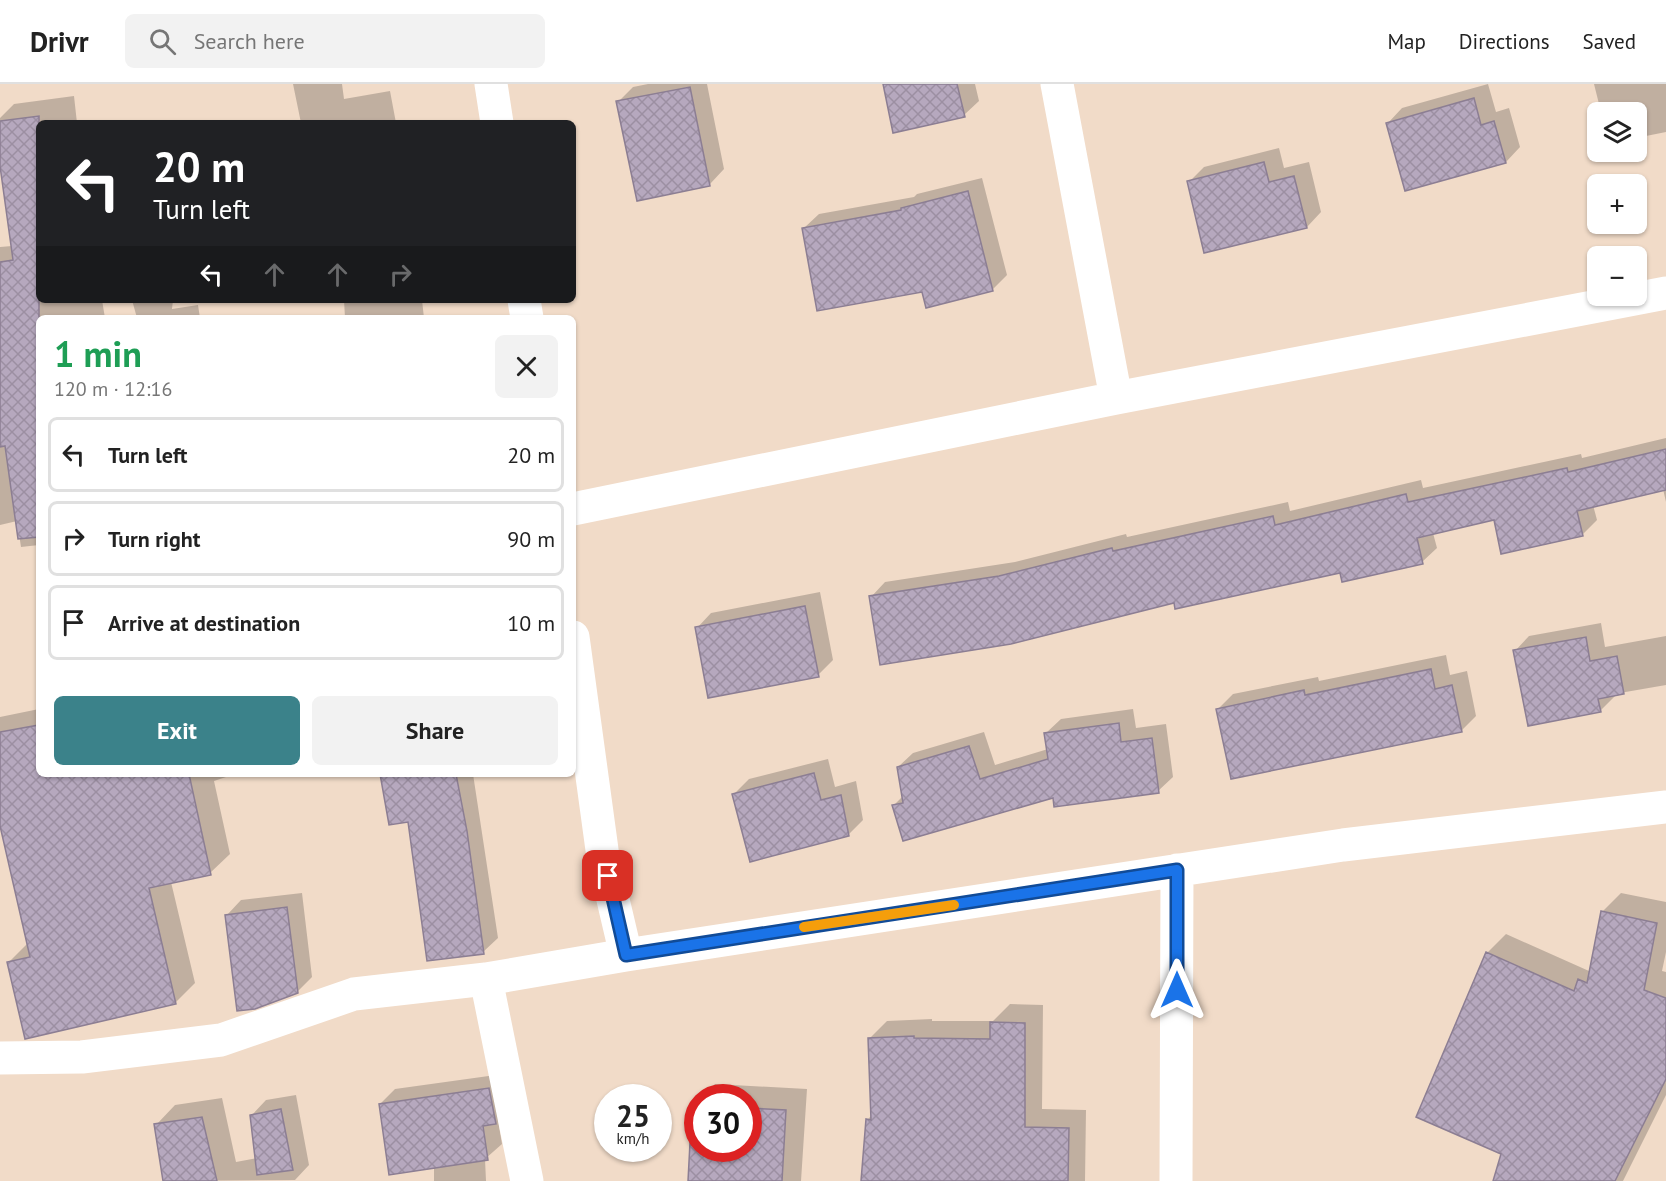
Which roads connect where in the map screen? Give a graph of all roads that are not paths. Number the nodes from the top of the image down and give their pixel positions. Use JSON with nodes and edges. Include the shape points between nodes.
{"nodes":[{"id":1,"x":491,"y":84,"type":"edge"},
{"id":2,"x":1057,"y":84,"type":"edge"},
{"id":3,"x":497,"y":120,"type":"edge"},
{"id":4,"x":1666,"y":293,"type":"edge"},
{"id":5,"x":1116,"y":398,"type":"junction"},
{"id":6,"x":576,"y":508,"type":"edge"},
{"id":7,"x":576,"y":659,"type":"edge"},
{"id":8,"x":1666,"y":807,"type":"edge"},
{"id":9,"x":1177,"y":870,"type":"junction"},
{"id":10,"x":626,"y":955,"type":"junction"},
{"id":11,"x":486,"y":979,"type":"junction"},
{"id":12,"x":0,"y":1058,"type":"edge"},
{"id":13,"x":527,"y":1181,"type":"edge"},
{"id":14,"x":1176,"y":1181,"type":"edge"}],
"edges":[{"from":1,"to":3,"type":"street"},
{"from":2,"to":5,"type":"street"},
{"from":4,"to":5,"type":"street"},
{"from":5,"to":6,"type":"street"},
{"from":7,"to":10,"type":"street","via":[[603,857]]},
{"from":8,"to":9,"type":"street","via":[[1343,845]]},
{"from":9,"to":10,"type":"street"},
{"from":9,"to":14,"type":"street"},
{"from":10,"to":11,"type":"street"},
{"from":11,"to":12,"type":"street","via":[[354,994],[221,1040],[82,1057]]},
{"from":11,"to":13,"type":"street"}]}
